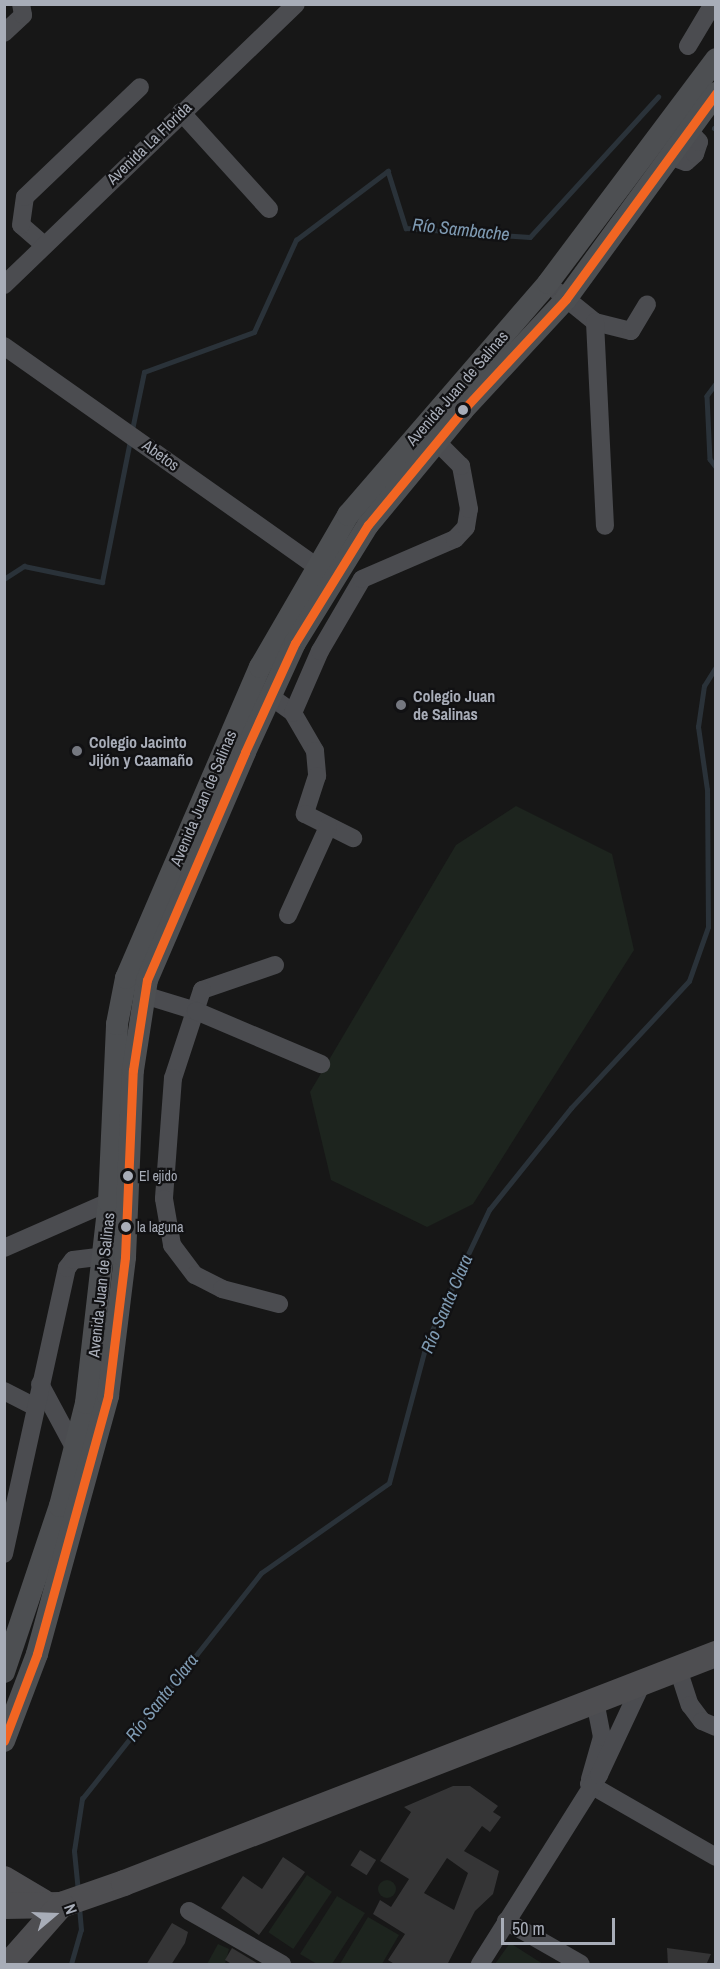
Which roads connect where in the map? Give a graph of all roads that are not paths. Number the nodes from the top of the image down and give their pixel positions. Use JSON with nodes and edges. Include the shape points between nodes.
{"nodes":[{"id":1,"x":21,"y":4,"type":"edge"},
{"id":2,"x":296,"y":4,"type":"edge"},
{"id":3,"x":713,"y":4,"type":"edge"},
{"id":4,"x":4,"y":33,"type":"edge"},
{"id":5,"x":688,"y":46,"type":"dead end"},
{"id":6,"x":716,"y":59,"type":"edge"},
{"id":7,"x":140,"y":87,"type":"dead end"},
{"id":8,"x":716,"y":93,"type":"edge"},
{"id":9,"x":181,"y":112,"type":"junction"},
{"id":10,"x":269,"y":209,"type":"dead end"},
{"id":11,"x":44,"y":244,"type":"junction"},
{"id":12,"x":548,"y":283,"type":"junction"},
{"id":13,"x":4,"y":285,"type":"edge"},
{"id":14,"x":566,"y":299,"type":"junction"},
{"id":15,"x":647,"y":304,"type":"dead end"},
{"id":16,"x":595,"y":322,"type":"junction"},
{"id":17,"x":4,"y":346,"type":"edge"},
{"id":18,"x":436,"y":441,"type":"junction"},
{"id":19,"x":605,"y":526,"type":"dead end"},
{"id":20,"x":317,"y":567,"type":"junction"},
{"id":21,"x":261,"y":692,"type":"junction"},
{"id":22,"x":293,"y":713,"type":"junction"},
{"id":23,"x":328,"y":827,"type":"junction"},
{"id":24,"x":353,"y":838,"type":"dead end"},
{"id":25,"x":288,"y":915,"type":"dead end"},
{"id":26,"x":274,"y":965,"type":"dead end"},
{"id":27,"x":144,"y":995,"type":"junction"},
{"id":28,"x":196,"y":1011,"type":"junction"},
{"id":29,"x":321,"y":1064,"type":"dead end"},
{"id":30,"x":109,"y":1202,"type":"junction"},
{"id":31,"x":4,"y":1248,"type":"edge"},
{"id":32,"x":115,"y":1255,"type":"junction"},
{"id":33,"x":279,"y":1304,"type":"dead end"},
{"id":34,"x":40,"y":1384,"type":"junction"},
{"id":35,"x":4,"y":1391,"type":"edge"},
{"id":36,"x":33,"y":1406,"type":"junction"},
{"id":37,"x":75,"y":1449,"type":"junction"},
{"id":38,"x":10,"y":1520,"type":"edge"},
{"id":39,"x":4,"y":1554,"type":"edge"},
{"id":40,"x":716,"y":1654,"type":"edge"},
{"id":41,"x":678,"y":1669,"type":"junction"},
{"id":42,"x":4,"y":1672,"type":"edge"},
{"id":43,"x":642,"y":1683,"type":"junction"},
{"id":44,"x":595,"y":1701,"type":"junction"},
{"id":45,"x":716,"y":1727,"type":"edge"},
{"id":46,"x":4,"y":1741,"type":"edge"},
{"id":47,"x":589,"y":1784,"type":"junction"},
{"id":48,"x":716,"y":1857,"type":"edge"},
{"id":49,"x":4,"y":1879,"type":"edge"},
{"id":50,"x":58,"y":1903,"type":"junction"},
{"id":51,"x":4,"y":1906,"type":"edge"},
{"id":52,"x":189,"y":1911,"type":"dead end"},
{"id":53,"x":506,"y":1921,"type":"junction"},
{"id":54,"x":9,"y":1965,"type":"edge"},
{"id":55,"x":282,"y":1965,"type":"edge"},
{"id":56,"x":480,"y":1965,"type":"edge"},
{"id":57,"x":581,"y":1965,"type":"edge"}],
"edges":[{"from":1,"to":4,"type":"street","via":[[23,15]]},
{"from":2,"to":9,"type":"street","name":"Avenida La Florida"},
{"from":3,"to":5,"type":"street"},
{"from":6,"to":12,"type":"main road","name":"Avenida Juan de Salinas"},
{"from":7,"to":11,"type":"street","via":[[25,197],[21,225]]},
{"from":8,"to":14,"type":"main road","name":"Avenida Juan de Salinas"},
{"from":9,"to":10,"type":"street"},
{"from":9,"to":11,"type":"street","name":"Avenida La Florida"},
{"from":11,"to":13,"type":"street","name":"Avenida La Florida"},
{"from":12,"to":14,"type":"street"},
{"from":12,"to":20,"type":"main road","name":"Avenida Juan de Salinas","via":[[348,515]]},
{"from":14,"to":16,"type":"street"},
{"from":14,"to":18,"type":"main road","name":"Avenida Juan de Salinas"},
{"from":15,"to":16,"type":"street","via":[[631,332]]},
{"from":16,"to":19,"type":"street"},
{"from":17,"to":20,"type":"street","name":"Abetos"},
{"from":18,"to":21,"type":"main road","name":"Avenida Juan de Salinas","via":[[388,498]]},
{"from":18,"to":22,"type":"street","via":[[461,466],[469,509],[466,527],[455,539],[362,579],[320,651]]},
{"from":20,"to":21,"type":"main road","name":"Avenida Juan de Salinas"},
{"from":21,"to":22,"type":"street"},
{"from":21,"to":27,"type":"main road","name":"Avenida Juan de Salinas"},
{"from":21,"to":30,"type":"main road","name":"Avenida Juan de Salinas","via":[[126,978],[117,1024]]},
{"from":22,"to":23,"type":"street","via":[[308,732],[318,770],[305,814]]},
{"from":23,"to":24,"type":"street"},
{"from":23,"to":25,"type":"street"},
{"from":26,"to":28,"type":"street","via":[[216,981],[202,990]]},
{"from":27,"to":28,"type":"street"},
{"from":27,"to":32,"type":"main road","name":"Avenida Juan de Salinas"},
{"from":28,"to":29,"type":"street"},
{"from":28,"to":33,"type":"street","via":[[173,1078],[166,1226],[172,1245],[195,1275],[222,1289]]},
{"from":30,"to":31,"type":"street"},
{"from":30,"to":32,"type":"main road","name":"Avenida Juan de Salinas"},
{"from":32,"to":34,"type":"street","via":[[73,1260],[67,1268]]},
{"from":32,"to":37,"type":"main road","name":"Avenida Juan de Salinas"},
{"from":32,"to":46,"type":"main road","name":"Avenida Juan de Salinas","via":[[108,1396],[86,1490]]},
{"from":34,"to":36,"type":"street"},
{"from":34,"to":37,"type":"street"},
{"from":35,"to":36,"type":"street"},
{"from":36,"to":38,"type":"street"},
{"from":37,"to":42,"type":"main road","name":"Avenida Juan de Salinas"},
{"from":38,"to":39,"type":"street"},
{"from":40,"to":41,"type":"highway"},
{"from":41,"to":43,"type":"highway"},
{"from":41,"to":45,"type":"street","via":[[690,1705],[702,1721]]},
{"from":43,"to":44,"type":"highway"},
{"from":43,"to":47,"type":"street","via":[[607,1761]]},
{"from":44,"to":47,"type":"street","via":[[602,1737]]},
{"from":44,"to":50,"type":"highway","via":[[124,1883]]},
{"from":47,"to":48,"type":"street"},
{"from":47,"to":53,"type":"street"},
{"from":49,"to":50,"type":"highway"},
{"from":50,"to":51,"type":"highway"},
{"from":50,"to":54,"type":"highway"},
{"from":52,"to":55,"type":"street"},
{"from":53,"to":56,"type":"street"},
{"from":53,"to":57,"type":"street"}]}
